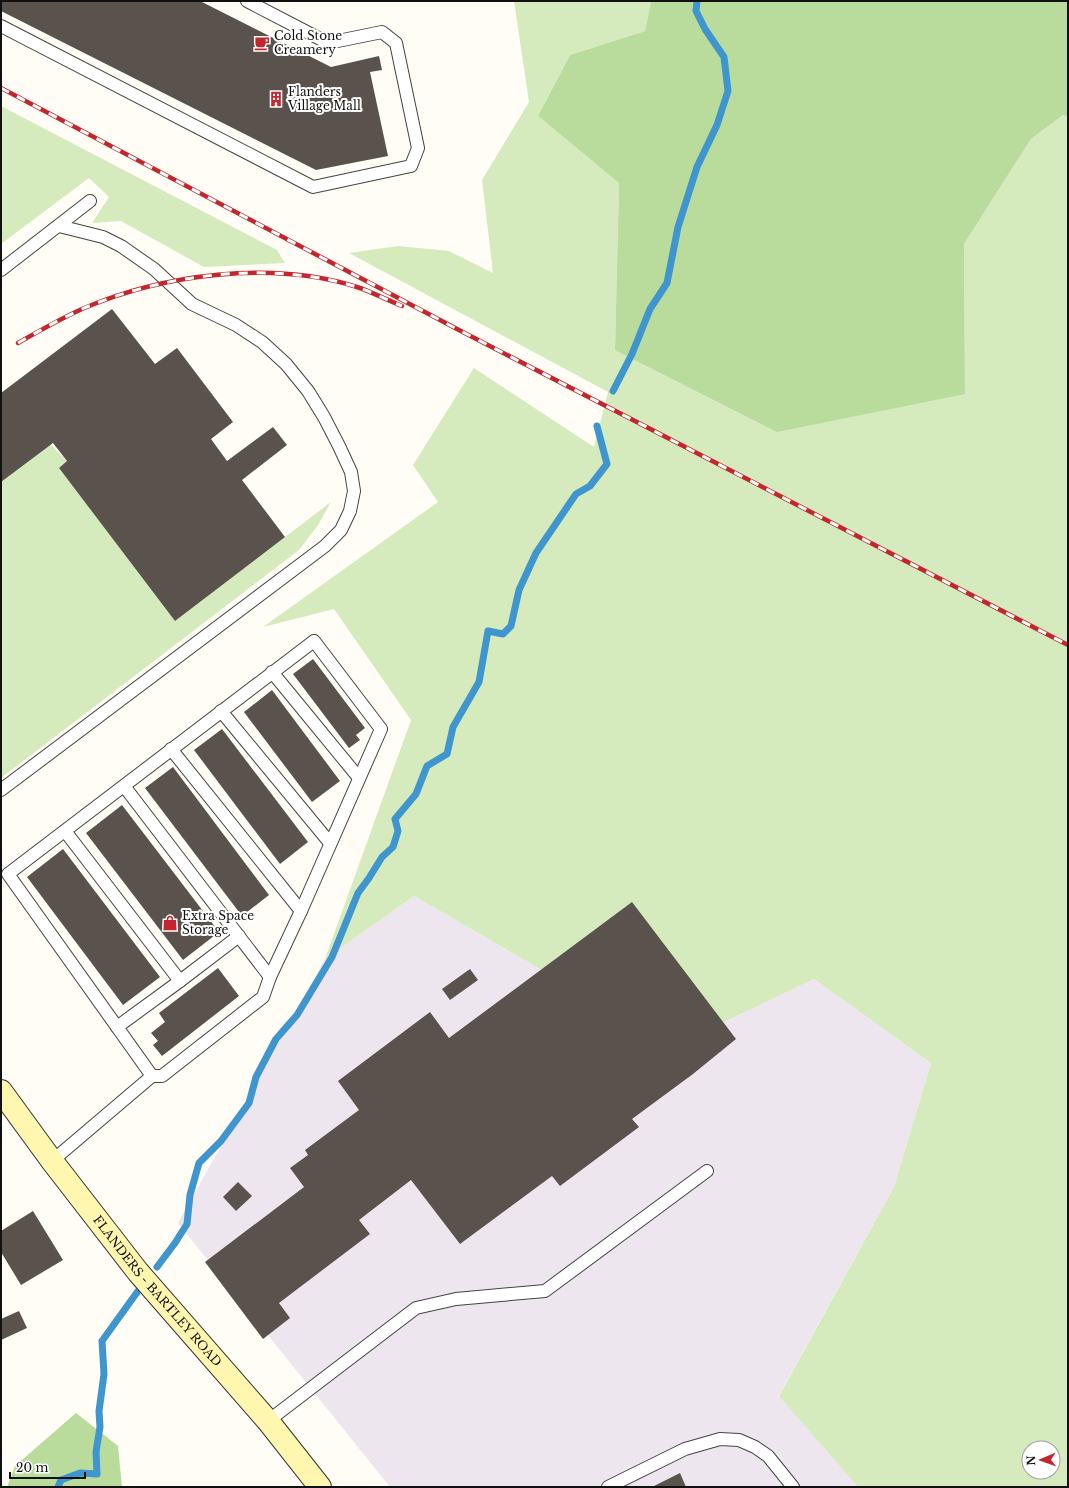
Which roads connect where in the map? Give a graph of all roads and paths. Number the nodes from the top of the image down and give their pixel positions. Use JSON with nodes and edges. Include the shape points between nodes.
{"nodes":[{"id":1,"x":247,"y":1,"type":"edge"},
{"id":2,"x":1,"y":26,"type":"edge"},
{"id":3,"x":90,"y":202,"type":"dead end"},
{"id":4,"x":59,"y":226,"type":"junction"},
{"id":5,"x":1,"y":270,"type":"edge"},
{"id":6,"x":272,"y":672,"type":"junction"},
{"id":7,"x":221,"y":711,"type":"junction"},
{"id":8,"x":171,"y":749,"type":"junction"},
{"id":9,"x":359,"y":778,"type":"junction"},
{"id":10,"x":124,"y":786,"type":"junction"},
{"id":11,"x":1,"y":790,"type":"edge"},
{"id":12,"x":65,"y":831,"type":"junction"},
{"id":13,"x":330,"y":843,"type":"junction"},
{"id":14,"x":301,"y":911,"type":"junction"},
{"id":15,"x":239,"y":936,"type":"junction"},
{"id":16,"x":270,"y":977,"type":"junction"},
{"id":17,"x":180,"y":981,"type":"junction"},
{"id":18,"x":117,"y":1027,"type":"junction"},
{"id":19,"x":152,"y":1076,"type":"junction"},
{"id":20,"x":1,"y":1091,"type":"edge"},
{"id":21,"x":52,"y":1161,"type":"junction"},
{"id":22,"x":707,"y":1171,"type":"dead end"},
{"id":23,"x":268,"y":1421,"type":"junction"},
{"id":24,"x":320,"y":1487,"type":"edge"},
{"id":25,"x":608,"y":1487,"type":"edge"},
{"id":26,"x":793,"y":1487,"type":"edge"}],
"edges":[{"from":1,"to":2,"type":"lane","via":[[328,43],[382,32],[396,43],[418,148],[411,166],[313,187]]},
{"from":3,"to":4,"type":"lane"},
{"from":4,"to":5,"type":"lane"},
{"from":4,"to":11,"type":"lane","via":[[103,237],[121,246],[154,269],[192,304],[236,325],[262,342],[286,364],[320,410],[340,446],[351,472],[354,490],[350,512],[341,530],[325,546]]},
{"from":6,"to":7,"type":"lane"},
{"from":6,"to":9,"type":"lane"},
{"from":6,"to":9,"type":"lane","via":[[314,642],[380,729]]},
{"from":7,"to":8,"type":"lane"},
{"from":7,"to":13,"type":"lane"},
{"from":8,"to":10,"type":"lane"},
{"from":8,"to":14,"type":"lane"},
{"from":9,"to":13,"type":"lane"},
{"from":10,"to":12,"type":"lane"},
{"from":10,"to":15,"type":"lane"},
{"from":12,"to":17,"type":"lane"},
{"from":12,"to":18,"type":"lane","via":[[8,874]]},
{"from":13,"to":14,"type":"lane"},
{"from":14,"to":16,"type":"lane"},
{"from":15,"to":16,"type":"lane"},
{"from":15,"to":17,"type":"lane"},
{"from":16,"to":19,"type":"lane","via":[[263,997],[162,1076]]},
{"from":17,"to":18,"type":"lane"},
{"from":18,"to":19,"type":"lane"},
{"from":19,"to":21,"type":"lane"},
{"from":20,"to":21,"type":"main road","name":"FLANDERS - BARTLEY ROAD"},
{"from":21,"to":23,"type":"main road","name":"FLANDERS - BARTLEY ROAD","via":[[138,1272]]},
{"from":22,"to":23,"type":"lane","via":[[545,1291],[456,1299],[416,1308]]},
{"from":23,"to":24,"type":"main road","name":"FLANDERS - BARTLEY ROAD"},
{"from":25,"to":26,"type":"lane","via":[[685,1449],[720,1439],[739,1440],[755,1447],[768,1456]]}]}
